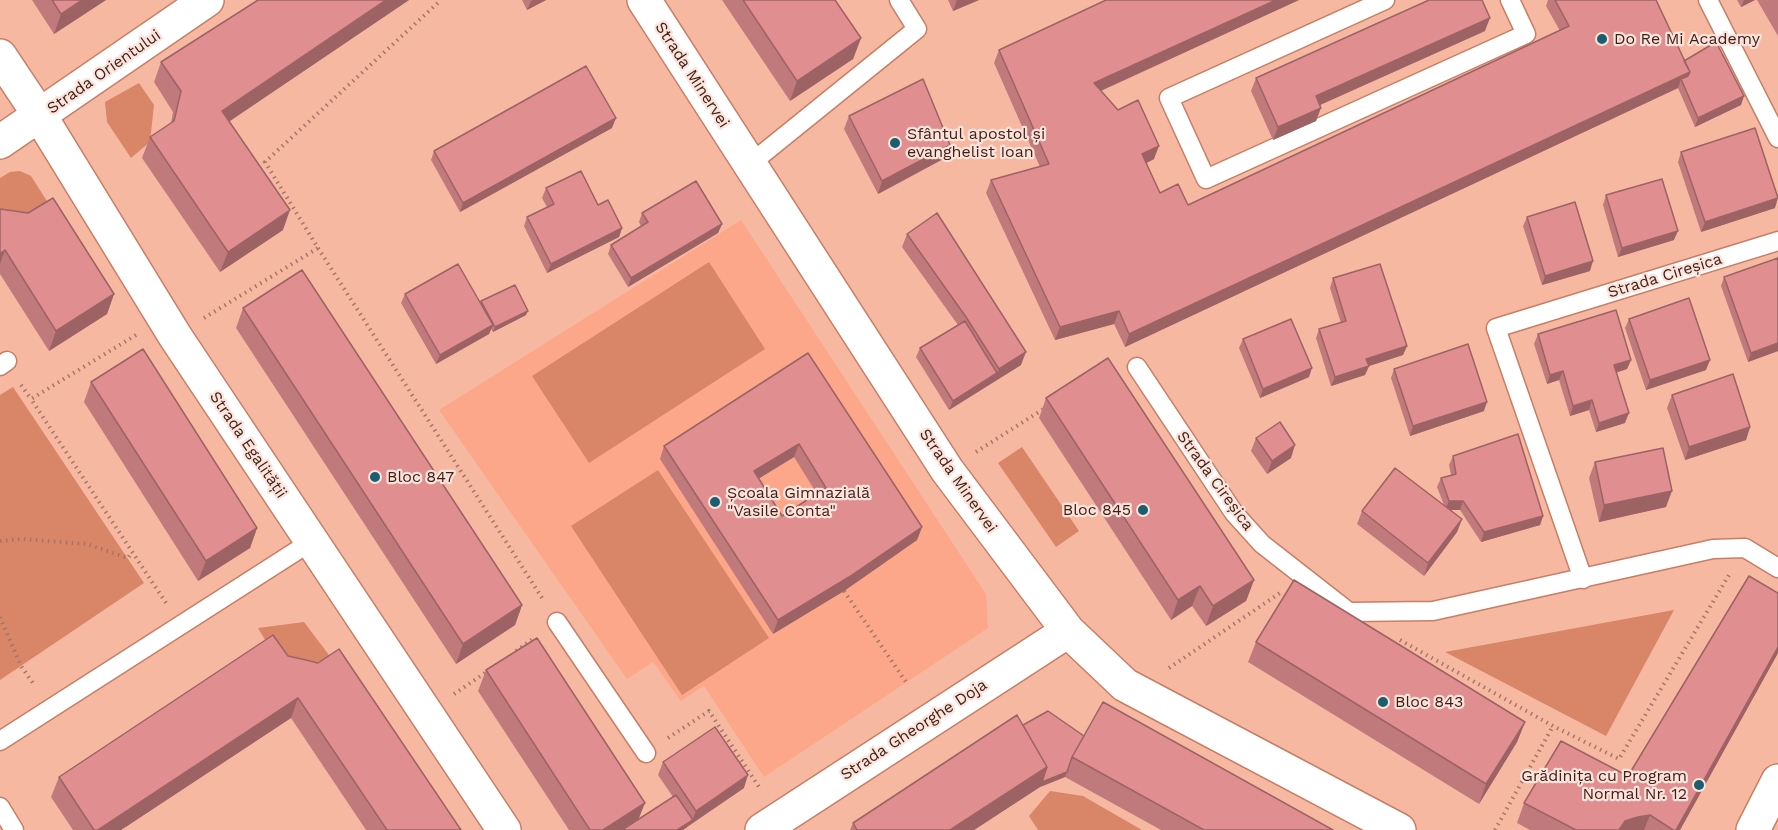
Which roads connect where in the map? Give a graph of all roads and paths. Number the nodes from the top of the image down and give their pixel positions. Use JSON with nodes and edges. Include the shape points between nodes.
{"nodes":[{"id":1,"x":207,"y":0,"type":"edge"},
{"id":2,"x":441,"y":0,"type":"edge"},
{"id":3,"x":644,"y":0,"type":"edge"},
{"id":4,"x":899,"y":0,"type":"edge"},
{"id":5,"x":1385,"y":0,"type":"edge"},
{"id":6,"x":1510,"y":0,"type":"edge"},
{"id":7,"x":1708,"y":0,"type":"edge"},
{"id":8,"x":0,"y":56,"type":"edge"},
{"id":9,"x":40,"y":116,"type":"junction"},
{"id":10,"x":1778,"y":138,"type":"edge"},
{"id":11,"x":0,"y":142,"type":"edge"},
{"id":12,"x":750,"y":164,"type":"junction"},
{"id":13,"x":1778,"y":241,"type":"edge"},
{"id":14,"x":318,"y":248,"type":"junction"},
{"id":15,"x":170,"y":327,"type":"junction"},
{"id":16,"x":1137,"y":367,"type":"dead end"},
{"id":17,"x":1053,"y":403,"type":"edge"},
{"id":18,"x":947,"y":470,"type":"junction"},
{"id":19,"x":0,"y":541,"type":"edge"},
{"id":20,"x":312,"y":541,"type":"junction"},
{"id":21,"x":1745,"y":548,"type":"junction"},
{"id":22,"x":132,"y":552,"type":"junction"},
{"id":23,"x":1778,"y":568,"type":"edge"},
{"id":24,"x":1303,"y":578,"type":"junction"},
{"id":25,"x":1583,"y":579,"type":"junction"},
{"id":26,"x":844,"y":591,"type":"edge"},
{"id":27,"x":1349,"y":612,"type":"junction"},
{"id":28,"x":0,"y":617,"type":"edge"},
{"id":29,"x":557,"y":622,"type":"junction"},
{"id":30,"x":181,"y":625,"type":"junction"},
{"id":31,"x":1068,"y":631,"type":"junction"},
{"id":32,"x":511,"y":654,"type":"edge"},
{"id":33,"x":493,"y":667,"type":"edge"},
{"id":34,"x":906,"y":682,"type":"dead end"},
{"id":35,"x":1137,"y":691,"type":"junction"},
{"id":36,"x":50,"y":708,"type":"junction"},
{"id":37,"x":428,"y":712,"type":"junction"},
{"id":38,"x":1553,"y":726,"type":"junction"},
{"id":39,"x":0,"y":741,"type":"edge"},
{"id":40,"x":646,"y":753,"type":"joint"},
{"id":41,"x":1778,"y":781,"type":"edge"},
{"id":42,"x":0,"y":807,"type":"edge"},
{"id":43,"x":770,"y":824,"type":"edge"},
{"id":44,"x":14,"y":830,"type":"edge"},
{"id":45,"x":504,"y":830,"type":"edge"},
{"id":46,"x":1399,"y":830,"type":"edge"},
{"id":47,"x":1495,"y":830,"type":"edge"},
{"id":48,"x":1753,"y":830,"type":"edge"}],
"edges":[{"from":1,"to":9,"type":"street","name":"Strada Orientului"},
{"from":2,"to":14,"type":"path","via":[[265,162]]},
{"from":3,"to":12,"type":"street","name":"Strada Minervei"},
{"from":4,"to":12,"type":"lane","via":[[917,28]]},
{"from":5,"to":6,"type":"lane","via":[[1169,98],[1206,179],[1526,34]]},
{"from":7,"to":10,"type":"lane"},
{"from":8,"to":9,"type":"street","name":"Strada Egalității"},
{"from":9,"to":11,"type":"street","name":"Strada Orientului"},
{"from":9,"to":15,"type":"street","name":"Strada Egalității"},
{"from":12,"to":18,"type":"street","name":"Strada Minervei"},
{"from":13,"to":25,"type":"lane","name":"Strada Cireșica","via":[[1496,328]]},
{"from":14,"to":15,"type":"path"},
{"from":14,"to":29,"type":"path"},
{"from":15,"to":20,"type":"street","name":"Strada Egalității"},
{"from":15,"to":22,"type":"path","via":[[31,399]]},
{"from":16,"to":24,"type":"lane","name":"Strada Cireșica","via":[[1234,513],[1262,544]]},
{"from":17,"to":18,"type":"path"},
{"from":18,"to":31,"type":"street","name":"Strada Minervei"},
{"from":19,"to":22,"type":"path","via":[[87,544],[128,558]]},
{"from":20,"to":30,"type":"lane"},
{"from":20,"to":37,"type":"street","name":"Strada Egalității"},
{"from":21,"to":23,"type":"lane"},
{"from":21,"to":25,"type":"lane","via":[[1713,549]]},
{"from":21,"to":38,"type":"path","via":[[1619,759]]},
{"from":22,"to":30,"type":"path"},
{"from":24,"to":27,"type":"lane","name":"Strada Cireșica"},
{"from":24,"to":35,"type":"path"},
{"from":25,"to":27,"type":"lane","via":[[1432,611]]},
{"from":26,"to":34,"type":"path"},
{"from":27,"to":38,"type":"path"},
{"from":28,"to":36,"type":"path","via":[[21,666]]},
{"from":29,"to":32,"type":"path"},
{"from":29,"to":40,"type":"lane"},
{"from":30,"to":36,"type":"lane"},
{"from":31,"to":35,"type":"street","name":"Strada Minervei","via":[[1125,685]]},
{"from":31,"to":43,"type":"street","name":"Strada Gheorghe Doja"},
{"from":33,"to":37,"type":"path"},
{"from":35,"to":46,"type":"street","name":"Strada Minervei"},
{"from":36,"to":39,"type":"lane"},
{"from":37,"to":45,"type":"street","name":"Strada Egalității"},
{"from":38,"to":47,"type":"path"},
{"from":40,"to":43,"type":"path","via":[[709,711]]},
{"from":41,"to":48,"type":"street"},
{"from":42,"to":44,"type":"lane"}]}
